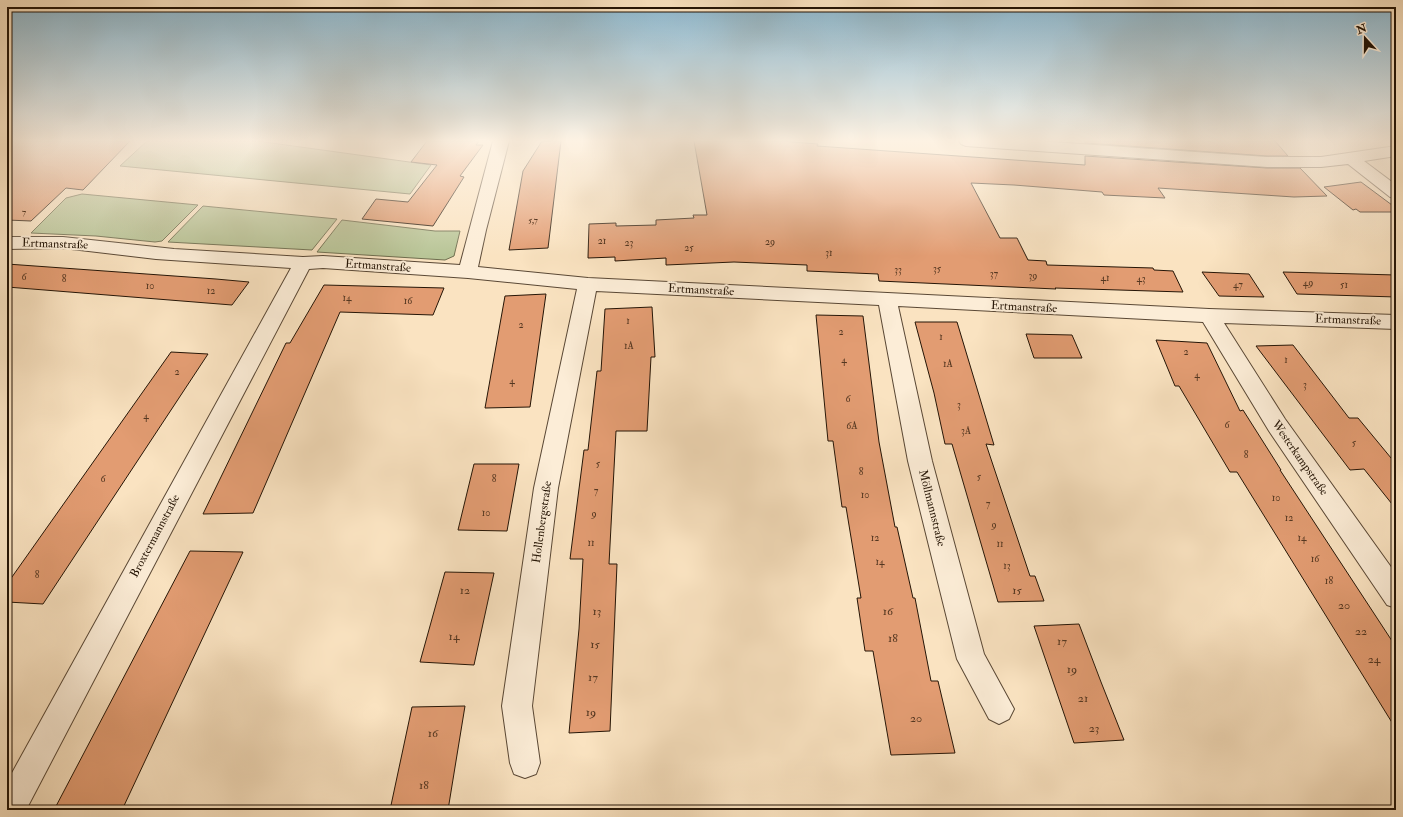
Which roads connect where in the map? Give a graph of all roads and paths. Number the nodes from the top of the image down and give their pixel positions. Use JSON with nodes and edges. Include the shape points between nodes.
{"nodes":[{"id":1,"x":491,"y":179,"type":"edge"},
{"id":2,"x":1378,"y":179,"type":"edge"},
{"id":3,"x":1396,"y":193,"type":"edge"},
{"id":4,"x":7,"y":243,"type":"edge"},
{"id":5,"x":303,"y":263,"type":"junction"},
{"id":6,"x":468,"y":272,"type":"junction"},
{"id":7,"x":588,"y":284,"type":"junction"},
{"id":8,"x":887,"y":300,"type":"junction"},
{"id":9,"x":1209,"y":316,"type":"junction"},
{"id":10,"x":1396,"y":322,"type":"edge"},
{"id":11,"x":1396,"y":596,"type":"edge"},
{"id":12,"x":999,"y":709,"type":"dead end"},
{"id":13,"x":525,"y":763,"type":"dead end"},
{"id":14,"x":9,"y":810,"type":"edge"}],
"edges":[{"from":1,"to":6,"type":"street"},
{"from":2,"to":3,"type":"street"},
{"from":4,"to":5,"type":"street","name":"Ertmanstraße","via":[[57,242]]},
{"from":5,"to":6,"type":"street","name":"Ertmanstraße","via":[[323,262]]},
{"from":5,"to":14,"type":"street","name":"Broxtermannstraße"},
{"from":6,"to":7,"type":"street","name":"Ertmanstraße"},
{"from":7,"to":8,"type":"street","name":"Ertmanstraße"},
{"from":7,"to":13,"type":"street","name":"Hollenbergstraße","via":[[545,496],[517,706]]},
{"from":8,"to":9,"type":"street","name":"Ertmanstraße"},
{"from":8,"to":12,"type":"street","name":"Möllmannstraße","via":[[920,461],[970,659]]},
{"from":9,"to":10,"type":"street","name":"Ertmanstraße"},
{"from":9,"to":11,"type":"street","name":"Westerkampstraße","via":[[1277,425]]}]}
